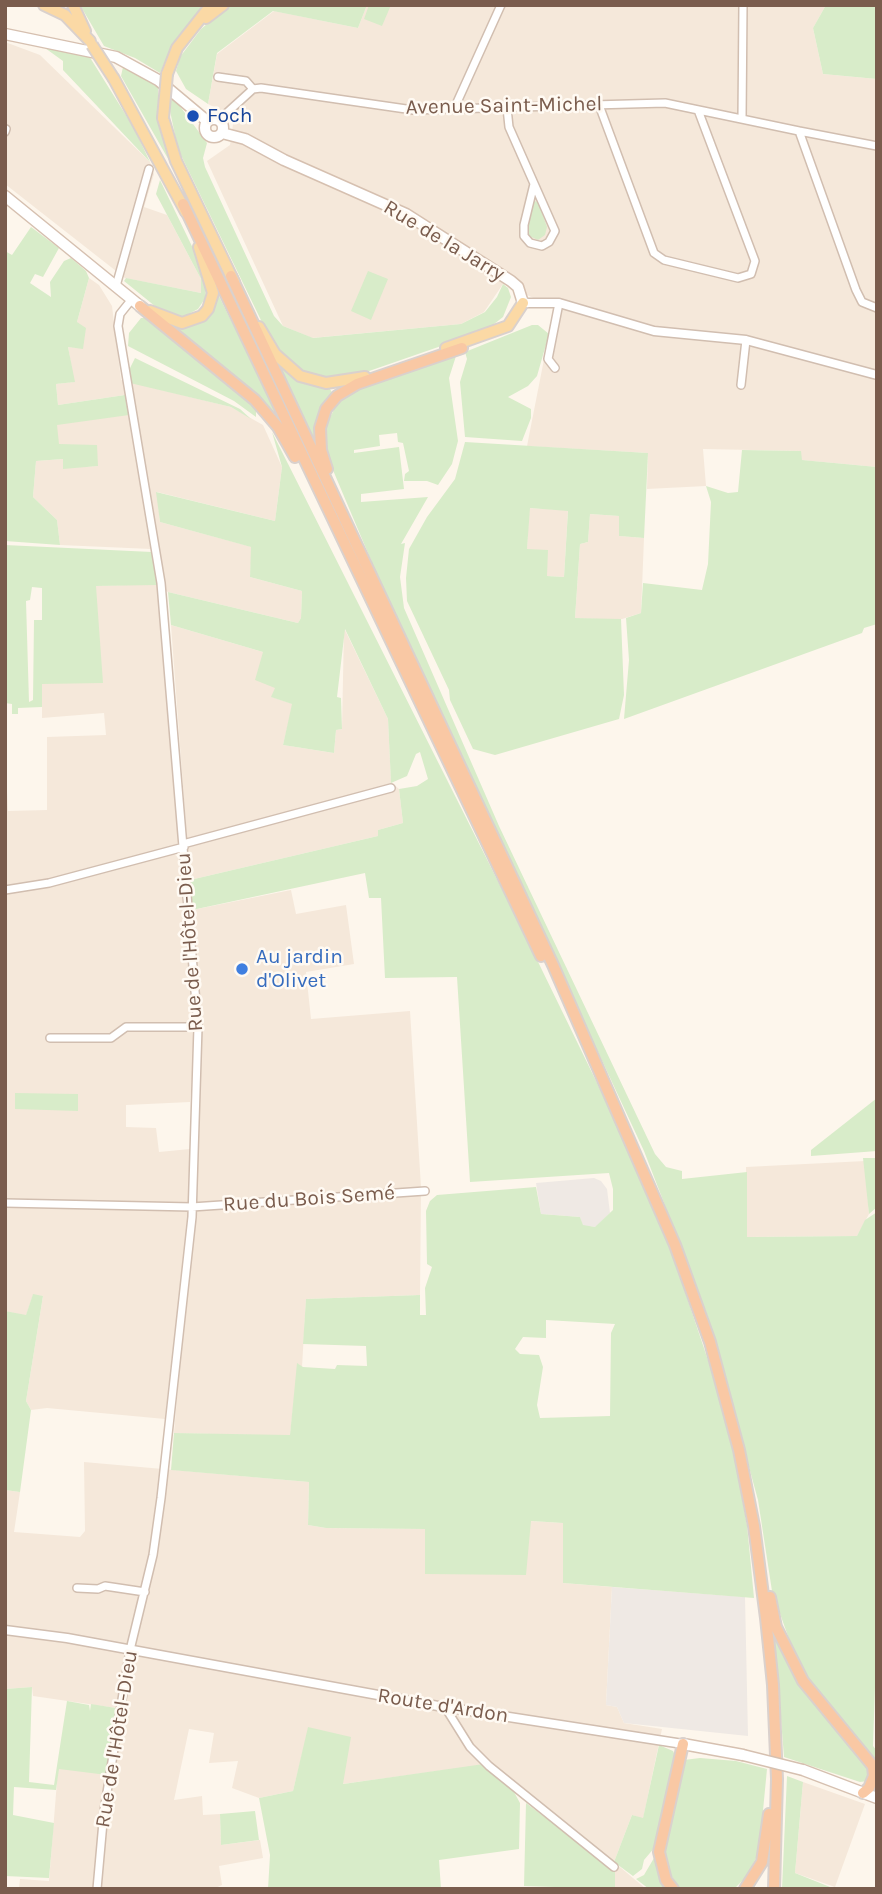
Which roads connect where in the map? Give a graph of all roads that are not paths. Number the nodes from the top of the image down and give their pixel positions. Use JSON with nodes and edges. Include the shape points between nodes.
{"nodes":[{"id":1,"x":44,"y":5,"type":"edge"},
{"id":2,"x":73,"y":5,"type":"edge"},
{"id":3,"x":211,"y":5,"type":"edge"},
{"id":4,"x":223,"y":5,"type":"edge"},
{"id":5,"x":501,"y":5,"type":"edge"},
{"id":6,"x":743,"y":5,"type":"edge"},
{"id":7,"x":188,"y":33,"type":"junction"},
{"id":8,"x":5,"y":34,"type":"edge"},
{"id":9,"x":91,"y":43,"type":"junction"},
{"id":10,"x":218,"y":76,"type":"dead end"},
{"id":11,"x":253,"y":89,"type":"junction"},
{"id":12,"x":599,"y":105,"type":"junction"},
{"id":13,"x":507,"y":108,"type":"junction"},
{"id":14,"x":454,"y":109,"type":"junction"},
{"id":15,"x":698,"y":110,"type":"junction"},
{"id":16,"x":741,"y":119,"type":"junction"},
{"id":17,"x":219,"y":120,"type":"junction"},
{"id":18,"x":207,"y":121,"type":"junction"},
{"id":19,"x":799,"y":131,"type":"junction"},
{"id":20,"x":222,"y":133,"type":"junction"},
{"id":21,"x":877,"y":146,"type":"edge"},
{"id":22,"x":149,"y":169,"type":"dead end"},
{"id":23,"x":534,"y":184,"type":"junction"},
{"id":24,"x":5,"y":196,"type":"edge"},
{"id":25,"x":183,"y":204,"type":"junction"},
{"id":26,"x":231,"y":276,"type":"junction"},
{"id":27,"x":116,"y":286,"type":"junction"},
{"id":28,"x":136,"y":302,"type":"junction"},
{"id":29,"x":523,"y":303,"type":"junction"},
{"id":30,"x":559,"y":303,"type":"junction"},
{"id":31,"x":877,"y":308,"type":"edge"},
{"id":32,"x":746,"y":340,"type":"junction"},
{"id":33,"x":462,"y":348,"type":"joint"},
{"id":34,"x":555,"y":368,"type":"dead end"},
{"id":35,"x":877,"y":375,"type":"edge"},
{"id":36,"x":741,"y":385,"type":"dead end"},
{"id":37,"x":344,"y":518,"type":"junction"},
{"id":38,"x":340,"y":537,"type":"junction"},
{"id":39,"x":391,"y":788,"type":"dead end"},
{"id":40,"x":184,"y":846,"type":"junction"},
{"id":41,"x":5,"y":890,"type":"edge"},
{"id":42,"x":198,"y":1027,"type":"junction"},
{"id":43,"x":50,"y":1038,"type":"dead end"},
{"id":44,"x":622,"y":1118,"type":"junction"},
{"id":45,"x":425,"y":1191,"type":"dead end"},
{"id":46,"x":5,"y":1203,"type":"edge"},
{"id":47,"x":192,"y":1208,"type":"junction"},
{"id":48,"x":754,"y":1527,"type":"junction"},
{"id":49,"x":78,"y":1588,"type":"dead end"},
{"id":50,"x":145,"y":1591,"type":"junction"},
{"id":51,"x":5,"y":1630,"type":"edge"},
{"id":52,"x":130,"y":1650,"type":"junction"},
{"id":53,"x":773,"y":1685,"type":"junction"},
{"id":54,"x":445,"y":1707,"type":"junction"},
{"id":55,"x":683,"y":1744,"type":"junction"},
{"id":56,"x":875,"y":1768,"type":"edge"},
{"id":57,"x":863,"y":1793,"type":"junction"},
{"id":58,"x":877,"y":1798,"type":"edge"},
{"id":59,"x":614,"y":1867,"type":"dead end"},
{"id":60,"x":97,"y":1889,"type":"edge"},
{"id":61,"x":673,"y":1889,"type":"edge"},
{"id":62,"x":745,"y":1889,"type":"edge"},
{"id":63,"x":774,"y":1889,"type":"edge"}],
"edges":[{"from":1,"to":9,"type":"main road","via":[[65,16]]},
{"from":2,"to":9,"type":"main road"},
{"from":3,"to":7,"type":"main road"},
{"from":4,"to":7,"type":"main road"},
{"from":5,"to":14,"type":"street"},
{"from":6,"to":16,"type":"street"},
{"from":7,"to":26,"type":"main road","bridge":true,"via":[[167,74],[163,118],[176,161]]},
{"from":8,"to":18,"type":"main road","name":"Rue de la Jarry","via":[[116,57],[158,80]]},
{"from":9,"to":25,"type":"main road","bridge":true},
{"from":10,"to":11,"type":"street","name":"Avenue Saint-Michel","via":[[246,81]]},
{"from":11,"to":14,"type":"street","name":"Avenue Saint-Michel","via":[[413,110]]},
{"from":11,"to":17,"type":"street"},
{"from":12,"to":13,"type":"street","name":"Avenue Saint-Michel"},
{"from":12,"to":15,"type":"street","name":"Avenue Saint-Michel","via":[[665,103]]},
{"from":12,"to":15,"type":"street","via":[[654,253],[664,260],[738,278],[751,274],[755,261]]},
{"from":13,"to":14,"type":"street","name":"Avenue Saint-Michel"},
{"from":13,"to":23,"type":"street","via":[[509,127]]},
{"from":15,"to":16,"type":"street","name":"Avenue Saint-Michel"},
{"from":16,"to":19,"type":"street","name":"Avenue Saint-Michel"},
{"from":17,"to":18,"type":"main road"},
{"from":17,"to":20,"type":"main road"},
{"from":18,"to":20,"type":"main road","name":"Rue de la Jarry","via":[[209,136]]},
{"from":19,"to":21,"type":"street","name":"Avenue Saint-Michel"},
{"from":19,"to":31,"type":"street","via":[[856,290],[862,302]]},
{"from":20,"to":29,"type":"main road","name":"Rue de la Jarry","via":[[245,138],[406,214],[511,281]]},
{"from":22,"to":27,"type":"street"},
{"from":23,"to":23,"type":"street","via":[[555,231],[542,246],[524,236]]},
{"from":24,"to":27,"type":"main road"},
{"from":25,"to":28,"type":"main road","via":[[209,275],[211,302],[202,316],[182,323]]},
{"from":25,"to":38,"type":"highway"},
{"from":26,"to":29,"type":"main road","via":[[275,354],[300,376],[326,383],[359,379],[508,326]]},
{"from":26,"to":37,"type":"highway"},
{"from":27,"to":28,"type":"main road"},
{"from":28,"to":38,"type":"highway","via":[[255,400],[278,427]]},
{"from":28,"to":40,"type":"street","name":"Rue de l'Hôtel-Dieu","via":[[120,314],[118,326],[158,561]]},
{"from":29,"to":30,"type":"street"},
{"from":29,"to":33,"type":"main road","via":[[524,313],[511,329]]},
{"from":30,"to":32,"type":"street","via":[[654,331]]},
{"from":30,"to":34,"type":"street","via":[[548,359]]},
{"from":32,"to":35,"type":"street"},
{"from":32,"to":36,"type":"street"},
{"from":33,"to":37,"type":"highway","via":[[357,384],[326,409],[320,428],[321,450]]},
{"from":37,"to":44,"type":"highway"},
{"from":38,"to":44,"type":"highway"},
{"from":39,"to":40,"type":"street"},
{"from":40,"to":41,"type":"street","via":[[50,883]]},
{"from":40,"to":42,"type":"street","name":"Rue de l'Hôtel-Dieu"},
{"from":42,"to":43,"type":"street","via":[[127,1027],[111,1038]]},
{"from":42,"to":47,"type":"street","name":"Rue de l'Hôtel-Dieu"},
{"from":44,"to":48,"type":"highway","via":[[710,1342]]},
{"from":45,"to":47,"type":"street","name":"Rue du Bois Semé"},
{"from":46,"to":47,"type":"street","name":"Rue du Bois Semé"},
{"from":47,"to":50,"type":"street","name":"Rue de l'Hôtel-Dieu","via":[[161,1497]]},
{"from":48,"to":53,"type":"highway"},
{"from":48,"to":56,"type":"highway","via":[[776,1627],[791,1658],[824,1709]]},
{"from":49,"to":50,"type":"street"},
{"from":50,"to":52,"type":"street","name":"Rue de l'Hôtel-Dieu"},
{"from":51,"to":52,"type":"street","name":"Route d'Ardon"},
{"from":52,"to":54,"type":"street","name":"Route d'Ardon"},
{"from":52,"to":60,"type":"street","name":"Rue de l'Hôtel-Dieu","via":[[104,1811]]},
{"from":53,"to":62,"type":"highway","via":[[769,1823],[762,1862]]},
{"from":53,"to":63,"type":"highway","via":[[777,1779]]},
{"from":54,"to":55,"type":"street","name":"Route d'Ardon"},
{"from":54,"to":59,"type":"street","via":[[470,1747],[489,1766]]},
{"from":55,"to":57,"type":"main road","name":"Route d'Ardon","bridge":true,"via":[[803,1770]]},
{"from":55,"to":61,"type":"highway","via":[[659,1852]]},
{"from":56,"to":57,"type":"highway"},
{"from":57,"to":58,"type":"main road","name":"Route d'Ardon"}]}
